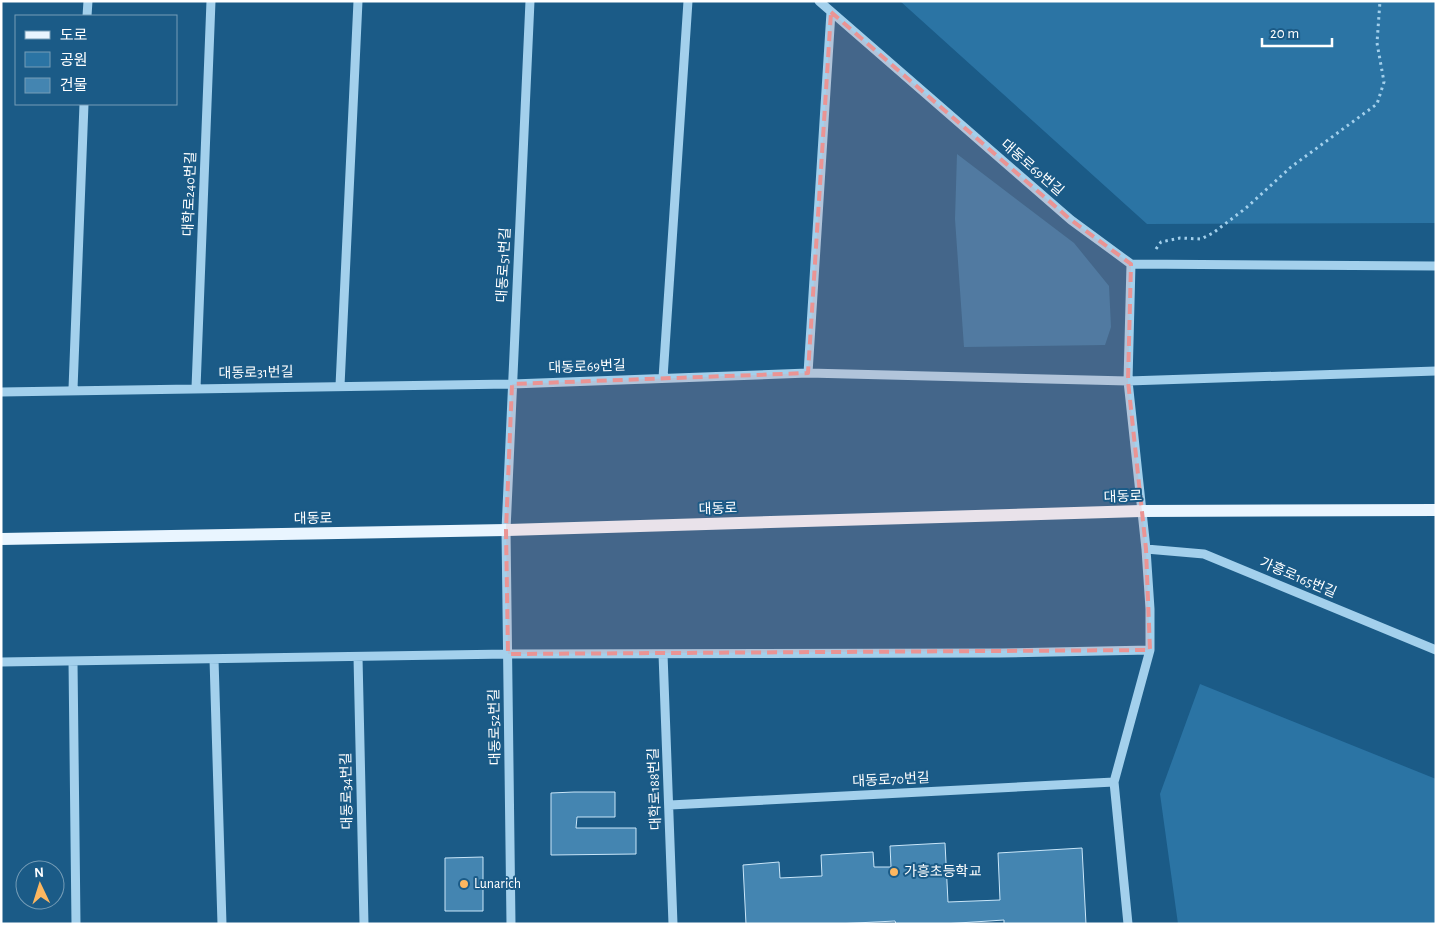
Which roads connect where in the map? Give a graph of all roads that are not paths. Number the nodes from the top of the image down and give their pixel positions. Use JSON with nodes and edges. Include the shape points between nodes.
{"nodes":[{"id":1,"x":88,"y":1,"type":"edge"},
{"id":2,"x":211,"y":1,"type":"edge"},
{"id":3,"x":358,"y":1,"type":"edge"},
{"id":4,"x":530,"y":1,"type":"edge"},
{"id":5,"x":688,"y":1,"type":"edge"},
{"id":6,"x":819,"y":1,"type":"edge"},
{"id":7,"x":831,"y":12,"type":"junction"},
{"id":8,"x":87,"y":15,"type":"edge"},
{"id":9,"x":84,"y":105,"type":"edge"},
{"id":10,"x":1131,"y":264,"type":"junction"},
{"id":11,"x":1436,"y":266,"type":"edge"},
{"id":12,"x":1436,"y":371,"type":"edge"},
{"id":13,"x":808,"y":373,"type":"junction"},
{"id":14,"x":663,"y":378,"type":"junction"},
{"id":15,"x":1128,"y":381,"type":"junction"},
{"id":16,"x":512,"y":384,"type":"junction"},
{"id":17,"x":340,"y":386,"type":"junction"},
{"id":18,"x":196,"y":388,"type":"junction"},
{"id":19,"x":73,"y":389,"type":"junction"},
{"id":20,"x":1,"y":392,"type":"edge"},
{"id":21,"x":1436,"y":510,"type":"edge"},
{"id":22,"x":1141,"y":511,"type":"junction"},
{"id":23,"x":506,"y":530,"type":"junction"},
{"id":24,"x":1,"y":539,"type":"edge"},
{"id":25,"x":1146,"y":549,"type":"junction"},
{"id":26,"x":1150,"y":650,"type":"junction"},
{"id":27,"x":1436,"y":650,"type":"edge"},
{"id":28,"x":508,"y":654,"type":"junction"},
{"id":29,"x":663,"y":654,"type":"junction"},
{"id":30,"x":358,"y":657,"type":"junction"},
{"id":31,"x":214,"y":659,"type":"junction"},
{"id":32,"x":73,"y":661,"type":"junction"},
{"id":33,"x":1,"y":662,"type":"edge"},
{"id":34,"x":1114,"y":782,"type":"junction"},
{"id":35,"x":670,"y":805,"type":"junction"},
{"id":36,"x":76,"y":924,"type":"edge"},
{"id":37,"x":222,"y":924,"type":"edge"},
{"id":38,"x":364,"y":924,"type":"edge"},
{"id":39,"x":510,"y":924,"type":"edge"},
{"id":40,"x":673,"y":924,"type":"edge"},
{"id":41,"x":1128,"y":924,"type":"edge"}],
"edges":[{"from":1,"to":8,"type":"street"},
{"from":2,"to":18,"type":"street","name":"대학로240번길"},
{"from":3,"to":17,"type":"street"},
{"from":4,"to":16,"type":"street","name":"대동로51번길"},
{"from":5,"to":14,"type":"street"},
{"from":6,"to":7,"type":"street","name":"대동로69번길"},
{"from":7,"to":10,"type":"street","name":"대동로69번길","via":[[1071,220]]},
{"from":7,"to":13,"type":"street"},
{"from":9,"to":19,"type":"street"},
{"from":10,"to":11,"type":"street"},
{"from":10,"to":15,"type":"street"},
{"from":12,"to":15,"type":"street","name":"대동로69번길"},
{"from":13,"to":14,"type":"street","name":"대동로69번길"},
{"from":13,"to":15,"type":"street","name":"대동로69번길"},
{"from":14,"to":16,"type":"street","name":"대동로69번길"},
{"from":15,"to":22,"type":"street"},
{"from":16,"to":17,"type":"street","name":"대동로31번길"},
{"from":16,"to":23,"type":"street","name":"대동로51번길"},
{"from":17,"to":18,"type":"street","name":"대동로31번길"},
{"from":18,"to":19,"type":"street","name":"대동로31번길"},
{"from":19,"to":20,"type":"street","name":"대동로31번길"},
{"from":21,"to":22,"type":"main road","name":"대동로"},
{"from":22,"to":23,"type":"main road","name":"대동로"},
{"from":22,"to":25,"type":"street"},
{"from":23,"to":24,"type":"main road","name":"대동로"},
{"from":23,"to":28,"type":"street","name":"대동로52번길"},
{"from":25,"to":26,"type":"street"},
{"from":25,"to":27,"type":"street","name":"가흥로165번길","via":[[1204,554]]},
{"from":26,"to":29,"type":"street"},
{"from":26,"to":34,"type":"street"},
{"from":28,"to":29,"type":"street"},
{"from":28,"to":30,"type":"street"},
{"from":28,"to":39,"type":"street","name":"대동로52번길"},
{"from":29,"to":35,"type":"street","name":"대학로188번길"},
{"from":30,"to":31,"type":"street"},
{"from":30,"to":38,"type":"street","name":"대동로34번길"},
{"from":31,"to":32,"type":"street"},
{"from":31,"to":37,"type":"street"},
{"from":32,"to":33,"type":"street"},
{"from":32,"to":36,"type":"street"},
{"from":34,"to":35,"type":"street","name":"대동로70번길"},
{"from":34,"to":41,"type":"street"},
{"from":35,"to":40,"type":"street","name":"대학로188번길"}]}
